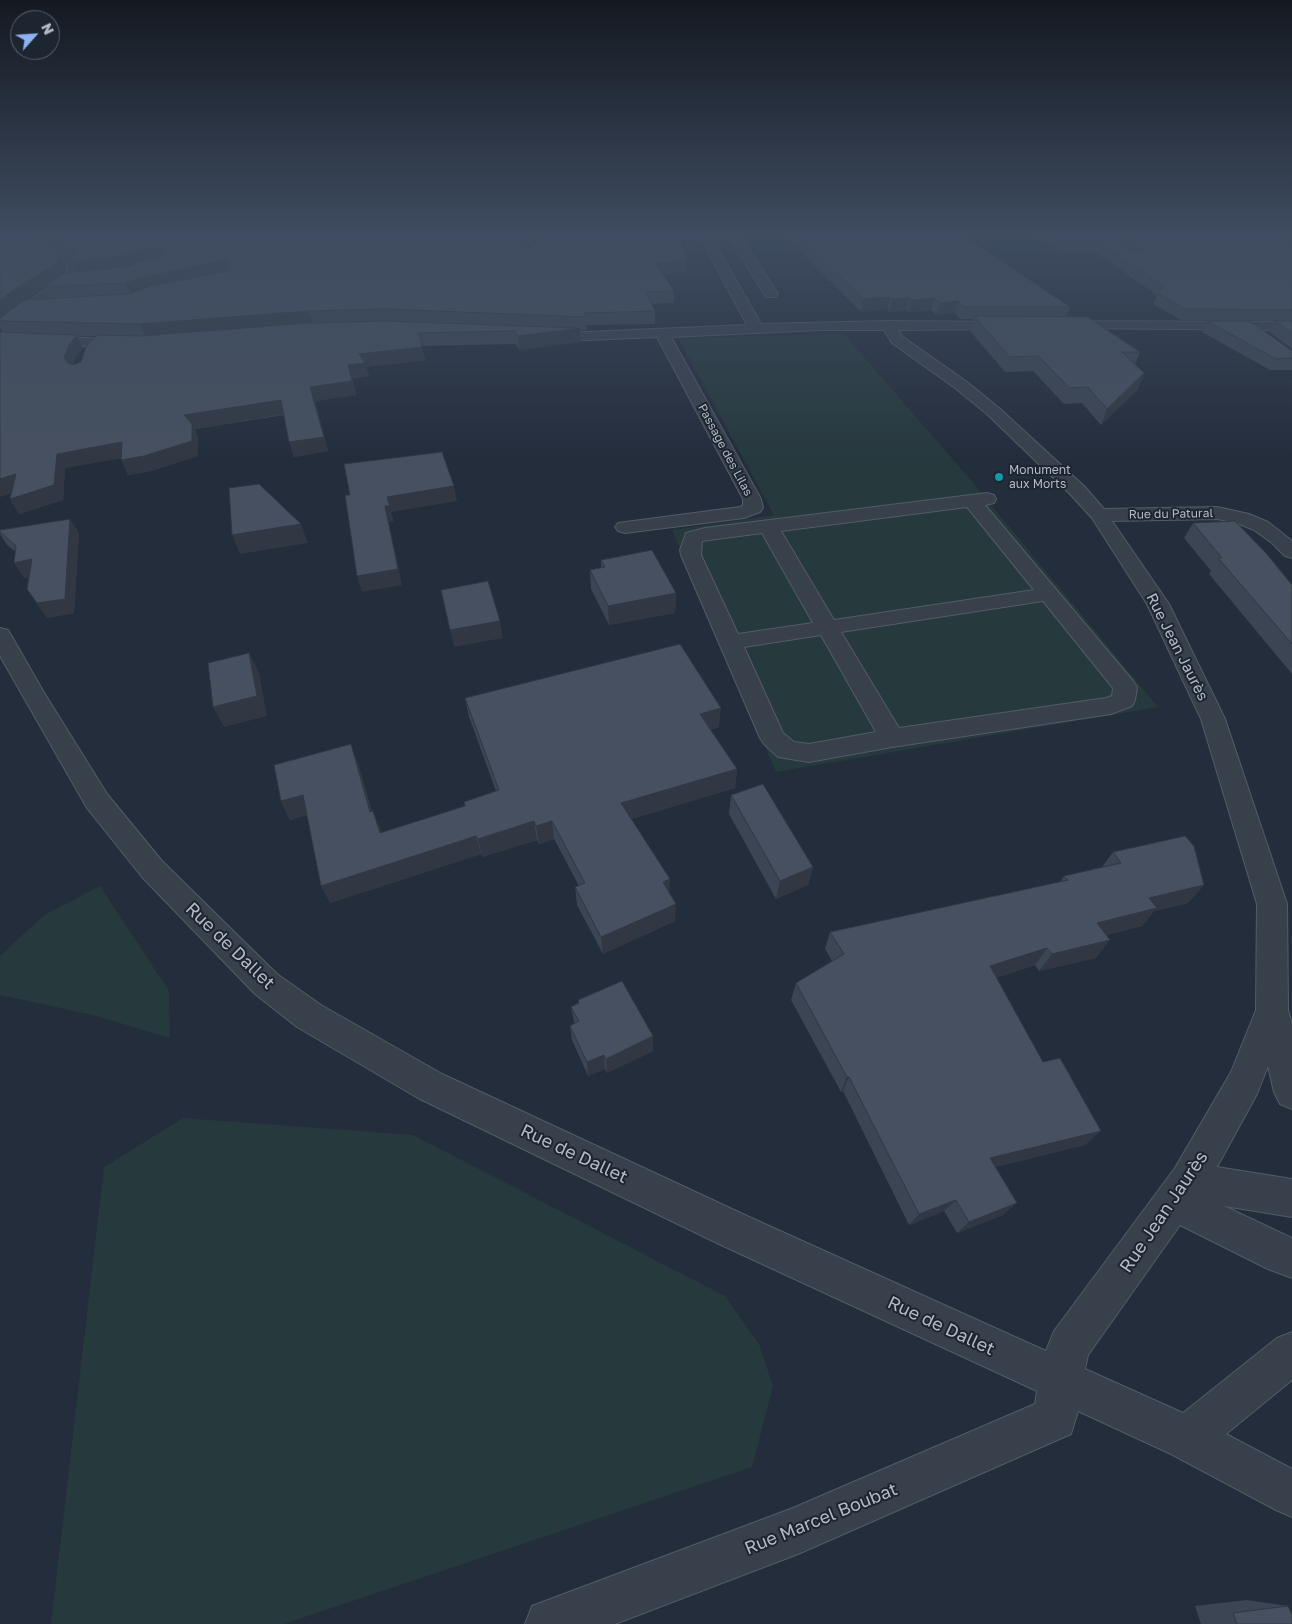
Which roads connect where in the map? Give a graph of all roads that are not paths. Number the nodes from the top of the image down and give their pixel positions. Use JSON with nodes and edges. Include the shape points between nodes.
{"nodes":[{"id":1,"x":23,"y":310,"type":"edge"},
{"id":2,"x":746,"y":310,"type":"edge"},
{"id":3,"x":888,"y":325,"type":"junction"},
{"id":4,"x":1025,"y":325,"type":"edge"},
{"id":5,"x":1054,"y":325,"type":"edge"},
{"id":6,"x":1248,"y":326,"type":"junction"},
{"id":7,"x":1292,"y":326,"type":"edge"},
{"id":8,"x":756,"y":328,"type":"junction"},
{"id":9,"x":0,"y":329,"type":"edge"},
{"id":10,"x":661,"y":332,"type":"junction"},
{"id":11,"x":526,"y":334,"type":"edge"},
{"id":12,"x":1264,"y":338,"type":"edge"},
{"id":13,"x":0,"y":340,"type":"edge"},
{"id":14,"x":98,"y":342,"type":"junction"},
{"id":15,"x":146,"y":343,"type":"edge"},
{"id":16,"x":84,"y":359,"type":"edge"},
{"id":17,"x":1099,"y":515,"type":"junction"},
{"id":18,"x":768,"y":526,"type":"junction"},
{"id":19,"x":625,"y":527,"type":"dead end"},
{"id":20,"x":1292,"y":552,"type":"edge"},
{"id":21,"x":1049,"y":594,"type":"junction"},
{"id":22,"x":828,"y":628,"type":"junction"},
{"id":23,"x":0,"y":635,"type":"edge"},
{"id":24,"x":731,"y":642,"type":"junction"},
{"id":25,"x":892,"y":738,"type":"junction"},
{"id":26,"x":1272,"y":1010,"type":"junction"},
{"id":27,"x":1292,"y":1092,"type":"edge"},
{"id":28,"x":1181,"y":1191,"type":"junction"},
{"id":29,"x":1292,"y":1198,"type":"edge"},
{"id":30,"x":1292,"y":1258,"type":"edge"},
{"id":31,"x":1292,"y":1352,"type":"edge"},
{"id":32,"x":1060,"y":1381,"type":"junction"},
{"id":33,"x":1187,"y":1438,"type":"junction"},
{"id":34,"x":1292,"y":1494,"type":"edge"},
{"id":35,"x":550,"y":1624,"type":"edge"}],
"edges":[{"from":1,"to":9,"type":"street"},
{"from":2,"to":8,"type":"street"},
{"from":3,"to":4,"type":"street"},
{"from":3,"to":8,"type":"street"},
{"from":3,"to":17,"type":"street","name":"Rue Jean Jaurès","via":[[897,340],[1000,417]]},
{"from":5,"to":6,"type":"street"},
{"from":6,"to":7,"type":"street"},
{"from":6,"to":12,"type":"street"},
{"from":8,"to":10,"type":"street"},
{"from":10,"to":11,"type":"street","via":[[587,336]]},
{"from":10,"to":19,"type":"street","name":"Passage des Lilas","via":[[752,499],[753,508],[744,512]]},
{"from":13,"to":14,"type":"street"},
{"from":14,"to":15,"type":"street"},
{"from":14,"to":16,"type":"street"},
{"from":17,"to":20,"type":"street","name":"Rue du Patural","via":[[1217,513],[1242,518],[1267,530]]},
{"from":17,"to":26,"type":"street","name":"Rue Jean Jaurès","via":[[1158,604],[1213,719],[1272,904]]},
{"from":18,"to":21,"type":"street","via":[[979,500]]},
{"from":18,"to":22,"type":"street"},
{"from":18,"to":24,"type":"street","via":[[694,537],[690,550]]},
{"from":21,"to":22,"type":"street"},
{"from":21,"to":25,"type":"street","via":[[1125,687],[1123,700],[1111,706]]},
{"from":22,"to":24,"type":"street"},
{"from":22,"to":25,"type":"street"},
{"from":23,"to":32,"type":"street","name":"Rue de Dallet","via":[[97,801],[152,869],[266,984],[309,1016],[430,1086]]},
{"from":24,"to":25,"type":"street","via":[[773,738],[787,750],[809,753]]},
{"from":26,"to":27,"type":"street","name":"Rue Jean Jaurès"},
{"from":26,"to":28,"type":"street","name":"Rue Jean Jaurès","via":[[1244,1082]]},
{"from":28,"to":29,"type":"street","via":[[1237,1188]]},
{"from":28,"to":30,"type":"street","via":[[1282,1255]]},
{"from":28,"to":32,"type":"street","name":"Rue Jean Jaurès","via":[[1069,1346]]},
{"from":31,"to":33,"type":"street"},
{"from":32,"to":33,"type":"street","name":"Rue de Dallet"},
{"from":32,"to":35,"type":"street","name":"Rue Marcel Boubat","via":[[1055,1418],[798,1530]]},
{"from":33,"to":34,"type":"street","name":"Rue de Dallet"}]}
